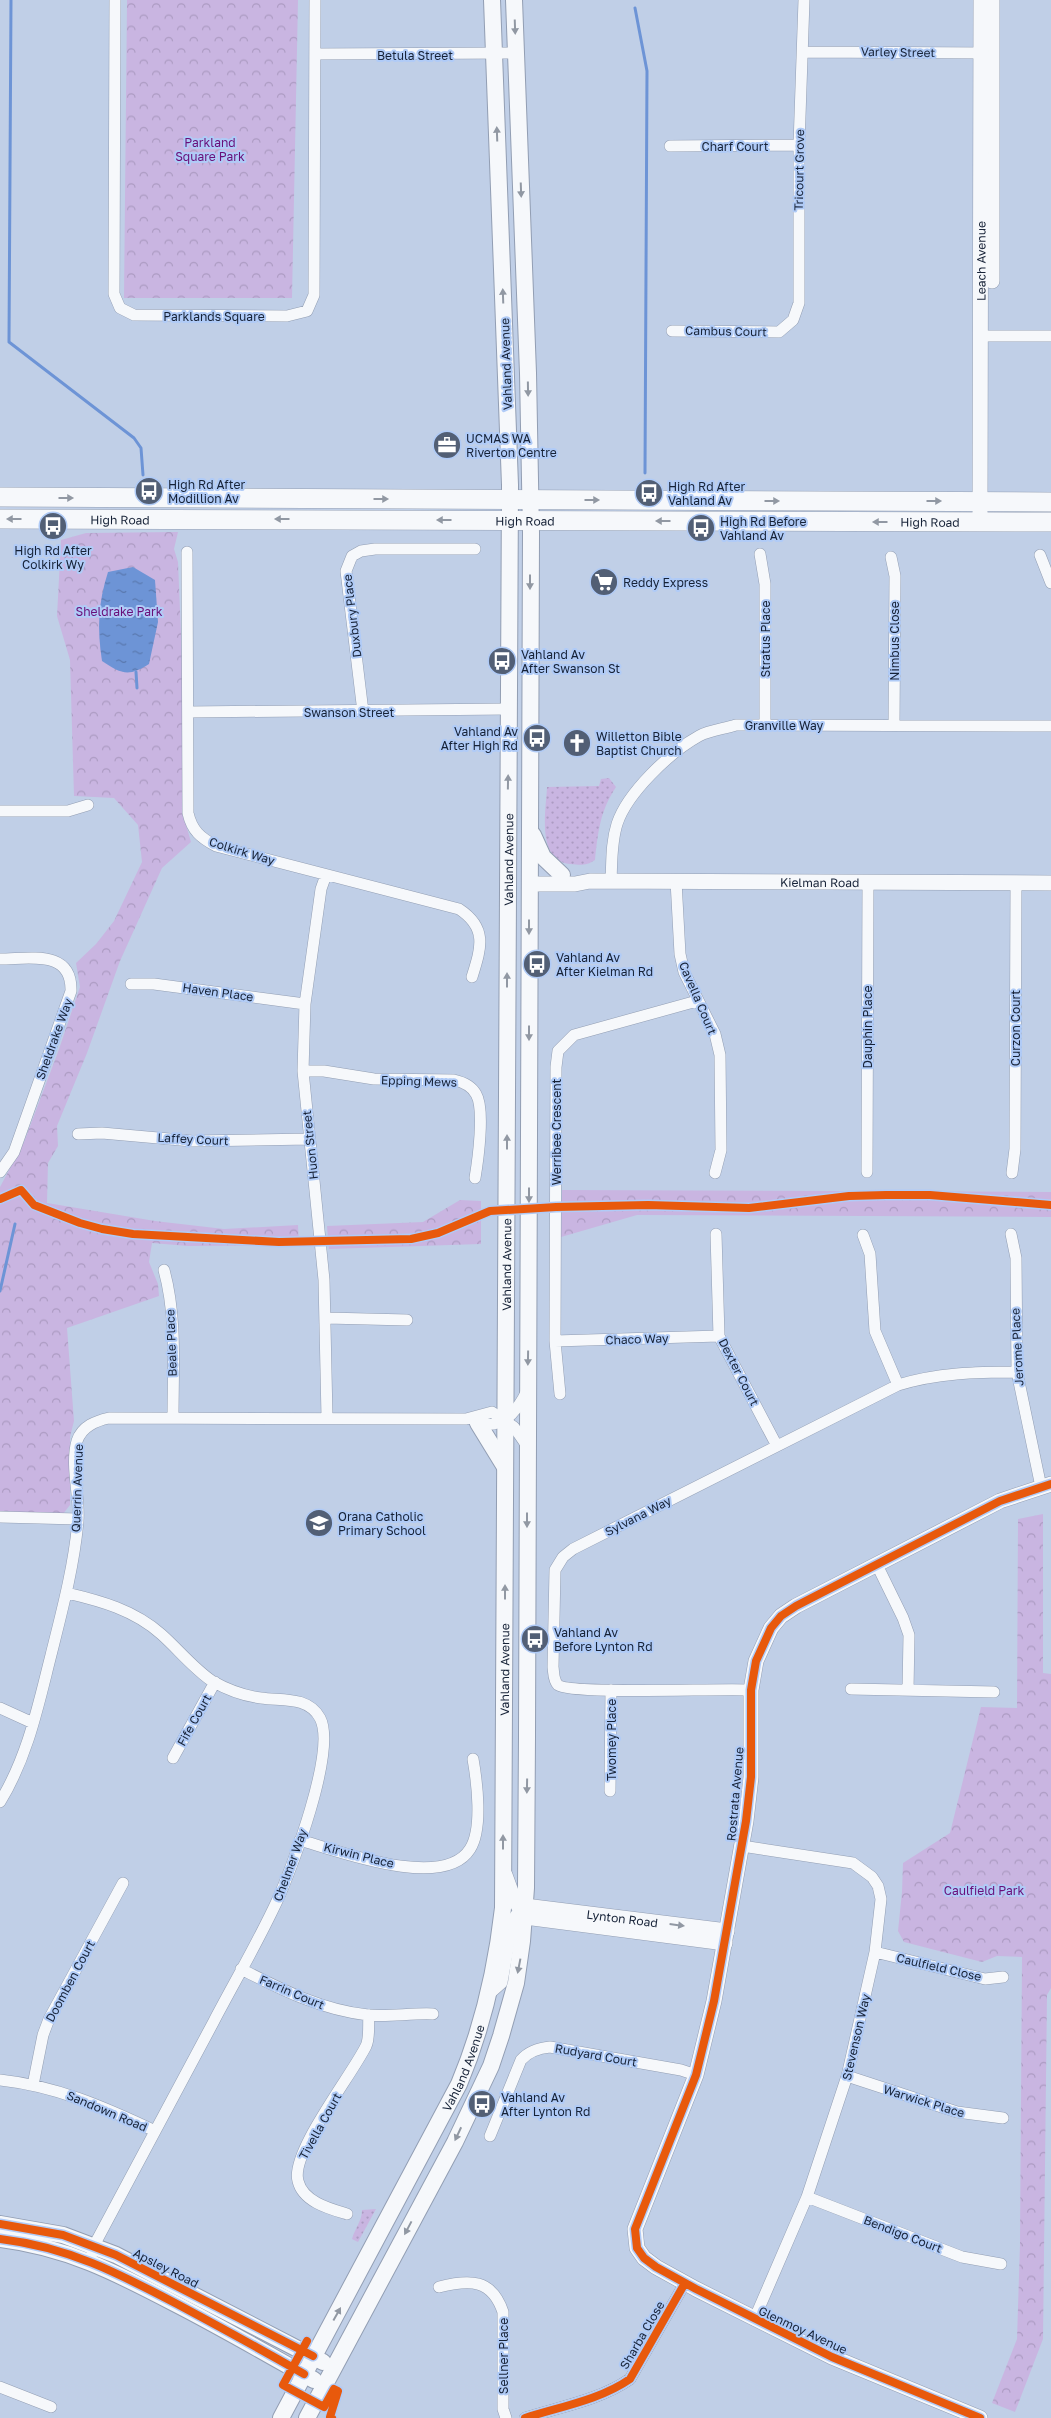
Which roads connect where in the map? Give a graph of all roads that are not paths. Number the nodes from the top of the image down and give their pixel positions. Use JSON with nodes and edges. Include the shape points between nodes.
{"nodes":[{"id":1,"x":115,"y":0,"type":"edge"},
{"id":2,"x":315,"y":0,"type":"edge"},
{"id":3,"x":492,"y":0,"type":"edge"},
{"id":4,"x":514,"y":0,"type":"edge"},
{"id":5,"x":804,"y":0,"type":"edge"},
{"id":6,"x":981,"y":0,"type":"edge"},
{"id":7,"x":992,"y":0,"type":"edge"},
{"id":8,"x":804,"y":52,"type":"junction"},
{"id":9,"x":516,"y":53,"type":"junction"},
{"id":10,"x":987,"y":53,"type":"junction"},
{"id":11,"x":315,"y":54,"type":"junction"},
{"id":12,"x":495,"y":54,"type":"junction"},
{"id":13,"x":798,"y":145,"type":"junction"},
{"id":14,"x":670,"y":146,"type":"dead end"},
{"id":15,"x":672,"y":331,"type":"dead end"},
{"id":16,"x":779,"y":332,"type":"joint"},
{"id":17,"x":987,"y":336,"type":"junction"},
{"id":18,"x":1051,"y":336,"type":"edge"},
{"id":19,"x":0,"y":497,"type":"edge"},
{"id":20,"x":510,"y":499,"type":"junction"},
{"id":21,"x":530,"y":499,"type":"junction"},
{"id":22,"x":986,"y":502,"type":"junction"},
{"id":23,"x":1051,"y":502,"type":"edge"},
{"id":24,"x":0,"y":519,"type":"edge"},
{"id":25,"x":530,"y":519,"type":"junction"},
{"id":26,"x":509,"y":520,"type":"junction"},
{"id":27,"x":985,"y":522,"type":"junction"},
{"id":28,"x":1051,"y":522,"type":"edge"},
{"id":29,"x":476,"y":549,"type":"dead end"},
{"id":30,"x":187,"y":552,"type":"dead end"},
{"id":31,"x":760,"y":554,"type":"dead end"},
{"id":32,"x":1040,"y":555,"type":"dead end"},
{"id":33,"x":891,"y":557,"type":"dead end"},
{"id":34,"x":1051,"y":583,"type":"edge"},
{"id":35,"x":508,"y":709,"type":"junction"},
{"id":36,"x":189,"y":712,"type":"junction"},
{"id":37,"x":363,"y":712,"type":"junction"},
{"id":38,"x":765,"y":725,"type":"junction"},
{"id":39,"x":894,"y":726,"type":"junction"},
{"id":40,"x":1051,"y":726,"type":"edge"},
{"id":41,"x":88,"y":806,"type":"dead end"},
{"id":42,"x":0,"y":811,"type":"edge"},
{"id":43,"x":530,"y":826,"type":"junction"},
{"id":44,"x":507,"y":847,"type":"junction"},
{"id":45,"x":326,"y":874,"type":"junction"},
{"id":46,"x":562,"y":875,"type":"junction"},
{"id":47,"x":590,"y":881,"type":"junction"},
{"id":48,"x":611,"y":881,"type":"junction"},
{"id":49,"x":676,"y":881,"type":"junction"},
{"id":50,"x":868,"y":882,"type":"junction"},
{"id":51,"x":1016,"y":882,"type":"junction"},
{"id":52,"x":534,"y":883,"type":"junction"},
{"id":53,"x":1051,"y":883,"type":"edge"},
{"id":54,"x":508,"y":932,"type":"junction"},
{"id":55,"x":0,"y":959,"type":"edge"},
{"id":56,"x":472,"y":977,"type":"dead end"},
{"id":57,"x":131,"y":984,"type":"dead end"},
{"id":58,"x":697,"y":1001,"type":"junction"},
{"id":59,"x":304,"y":1004,"type":"junction"},
{"id":60,"x":303,"y":1071,"type":"junction"},
{"id":61,"x":78,"y":1134,"type":"dead end"},
{"id":62,"x":309,"y":1140,"type":"junction"},
{"id":63,"x":0,"y":1172,"type":"edge"},
{"id":64,"x":867,"y":1172,"type":"dead end"},
{"id":65,"x":715,"y":1173,"type":"dead end"},
{"id":66,"x":1012,"y":1173,"type":"dead end"},
{"id":67,"x":474,"y":1178,"type":"dead end"},
{"id":68,"x":716,"y":1234,"type":"dead end"},
{"id":69,"x":1011,"y":1234,"type":"dead end"},
{"id":70,"x":863,"y":1235,"type":"dead end"},
{"id":71,"x":164,"y":1270,"type":"dead end"},
{"id":72,"x":327,"y":1318,"type":"junction"},
{"id":73,"x":407,"y":1320,"type":"dead end"},
{"id":74,"x":720,"y":1336,"type":"junction"},
{"id":75,"x":555,"y":1341,"type":"junction"},
{"id":76,"x":1017,"y":1372,"type":"junction"},
{"id":77,"x":898,"y":1384,"type":"junction"},
{"id":78,"x":528,"y":1389,"type":"junction"},
{"id":79,"x":560,"y":1394,"type":"dead end"},
{"id":80,"x":173,"y":1417,"type":"junction"},
{"id":81,"x":327,"y":1417,"type":"junction"},
{"id":82,"x":506,"y":1420,"type":"junction"},
{"id":83,"x":472,"y":1421,"type":"junction"},
{"id":84,"x":527,"y":1446,"type":"junction"},
{"id":85,"x":777,"y":1446,"type":"junction"},
{"id":86,"x":505,"y":1467,"type":"junction"},
{"id":87,"x":1046,"y":1486,"type":"edge"},
{"id":88,"x":0,"y":1517,"type":"edge"},
{"id":89,"x":78,"y":1520,"type":"junction"},
{"id":90,"x":876,"y":1565,"type":"junction"},
{"id":91,"x":67,"y":1593,"type":"junction"},
{"id":92,"x":215,"y":1682,"type":"junction"},
{"id":93,"x":851,"y":1689,"type":"dead end"},
{"id":94,"x":611,"y":1690,"type":"junction"},
{"id":95,"x":751,"y":1690,"type":"junction"},
{"id":96,"x":908,"y":1690,"type":"junction"},
{"id":97,"x":994,"y":1692,"type":"dead end"},
{"id":98,"x":0,"y":1708,"type":"edge"},
{"id":99,"x":33,"y":1723,"type":"junction"},
{"id":100,"x":173,"y":1758,"type":"dead end"},
{"id":101,"x":473,"y":1759,"type":"dead end"},
{"id":102,"x":610,"y":1791,"type":"dead end"},
{"id":103,"x":0,"y":1802,"type":"edge"},
{"id":104,"x":300,"y":1840,"type":"junction"},
{"id":105,"x":742,"y":1846,"type":"junction"},
{"id":106,"x":503,"y":1870,"type":"junction"},
{"id":107,"x":122,"y":1883,"type":"dead end"},
{"id":108,"x":523,"y":1912,"type":"junction"},
{"id":109,"x":726,"y":1937,"type":"junction"},
{"id":110,"x":875,"y":1952,"type":"junction"},
{"id":111,"x":241,"y":1970,"type":"junction"},
{"id":112,"x":1003,"y":1977,"type":"dead end"},
{"id":113,"x":491,"y":1990,"type":"junction"},
{"id":114,"x":433,"y":2014,"type":"dead end"},
{"id":115,"x":369,"y":2015,"type":"junction"},
{"id":116,"x":696,"y":2075,"type":"junction"},
{"id":117,"x":847,"y":2076,"type":"junction"},
{"id":118,"x":0,"y":2080,"type":"edge"},
{"id":119,"x":33,"y":2085,"type":"junction"},
{"id":120,"x":1003,"y":2118,"type":"dead end"},
{"id":121,"x":155,"y":2131,"type":"junction"},
{"id":122,"x":490,"y":2136,"type":"dead end"},
{"id":123,"x":807,"y":2197,"type":"junction"},
{"id":124,"x":347,"y":2214,"type":"dead end"},
{"id":125,"x":0,"y":2224,"type":"edge"},
{"id":126,"x":635,"y":2237,"type":"joint"},
{"id":127,"x":0,"y":2239,"type":"edge"},
{"id":128,"x":92,"y":2253,"type":"junction"},
{"id":129,"x":1001,"y":2264,"type":"dead end"},
{"id":130,"x":684,"y":2283,"type":"junction"},
{"id":131,"x":439,"y":2287,"type":"dead end"},
{"id":132,"x":754,"y":2320,"type":"junction"},
{"id":133,"x":313,"y":2356,"type":"junction"},
{"id":134,"x":334,"y":2368,"type":"junction"},
{"id":135,"x":304,"y":2374,"type":"junction"},
{"id":136,"x":324,"y":2385,"type":"junction"},
{"id":137,"x":0,"y":2387,"type":"edge"},
{"id":138,"x":51,"y":2407,"type":"dead end"},
{"id":139,"x":956,"y":2413,"type":"edge"},
{"id":140,"x":281,"y":2418,"type":"edge"},
{"id":141,"x":307,"y":2418,"type":"edge"},
{"id":142,"x":506,"y":2418,"type":"edge"},
{"id":143,"x":525,"y":2418,"type":"edge"},
{"id":144,"x":980,"y":2418,"type":"edge"}],
"edges":[{"from":1,"to":11,"type":"street","name":"Parklands Square","via":[[114,294],[120,308],[134,315],[286,316],[307,311],[314,295]]},
{"from":2,"to":11,"type":"street","name":"Parklands Square"},
{"from":3,"to":12,"type":"main road","name":"Vahland Avenue"},
{"from":4,"to":9,"type":"main road","name":"Vahland Avenue","one_way":true},
{"from":5,"to":8,"type":"street","name":"Tricourt Grove"},
{"from":6,"to":10,"type":"street","name":"Leach Avenue"},
{"from":7,"to":10,"type":"street","name":"Leach Avenue"},
{"from":8,"to":10,"type":"street","name":"Varley Street"},
{"from":8,"to":13,"type":"street","name":"Tricourt Grove"},
{"from":9,"to":12,"type":"street","name":"Betula Street"},
{"from":9,"to":21,"type":"main road","name":"Vahland Avenue","one_way":true},
{"from":10,"to":17,"type":"street","name":"Leach Avenue"},
{"from":11,"to":12,"type":"street","name":"Betula Street"},
{"from":20,"to":12,"type":"main road","name":"Vahland Avenue","one_way":true},
{"from":13,"to":14,"type":"street","name":"Charf Court"},
{"from":13,"to":16,"type":"street","name":"Tricourt Grove","via":[[799,302],[793,320]]},
{"from":15,"to":16,"type":"street","name":"Cambus Court"},
{"from":17,"to":18,"type":"street"},
{"from":17,"to":22,"type":"street","name":"Leach Avenue"},
{"from":19,"to":20,"type":"main road","name":"High Road","one_way":true},
{"from":20,"to":21,"type":"main road","name":"High Road"},
{"from":20,"to":26,"type":"main road","name":"Vahland Avenue"},
{"from":21,"to":22,"type":"main road","name":"High Road","one_way":true},
{"from":21,"to":25,"type":"main road","name":"Vahland Avenue"},
{"from":22,"to":23,"type":"main road","name":"High Road"},
{"from":22,"to":27,"type":"street","name":"Leach Avenue"},
{"from":26,"to":24,"type":"main road","name":"High Road","one_way":true},
{"from":25,"to":26,"type":"main road","name":"High Road"},
{"from":27,"to":25,"type":"main road","name":"High Road","one_way":true},
{"from":25,"to":43,"type":"main road","name":"Vahland Avenue","one_way":true},
{"from":26,"to":35,"type":"main road","name":"Vahland Avenue"},
{"from":27,"to":28,"type":"main road","name":"High Road"},
{"from":29,"to":37,"type":"street","name":"Duxbury Place","via":[[375,549],[352,556],[346,571]]},
{"from":30,"to":36,"type":"street","name":"Colkirk Way"},
{"from":31,"to":38,"type":"street","name":"Stratus Place","via":[[766,584]]},
{"from":32,"to":34,"type":"street"},
{"from":33,"to":39,"type":"street","name":"Nimbus Close","via":[[895,576]]},
{"from":35,"to":37,"type":"street","name":"Swanson Street"},
{"from":44,"to":35,"type":"main road","name":"Vahland Avenue","one_way":true},
{"from":36,"to":37,"type":"street","name":"Swanson Street"},
{"from":36,"to":45,"type":"street","name":"Colkirk Way","via":[[188,814],[191,825],[202,838],[216,846]]},
{"from":38,"to":39,"type":"street","name":"Granville Way"},
{"from":38,"to":48,"type":"street","name":"Granville Way","via":[[736,726],[700,736],[647,780],[624,807],[617,823],[612,846]]},
{"from":39,"to":40,"type":"street","name":"Granville Way"},
{"from":41,"to":42,"type":"street","via":[[68,811]]},
{"from":43,"to":46,"type":"main road","via":[[543,857]]},
{"from":43,"to":52,"type":"main road","name":"Vahland Avenue"},
{"from":44,"to":52,"type":"main road","via":[[520,870]]},
{"from":44,"to":54,"type":"main road","name":"Vahland Avenue"},
{"from":45,"to":56,"type":"street","name":"Colkirk Way","via":[[443,904],[471,917],[480,936]]},
{"from":45,"to":59,"type":"street","name":"Huon Street"},
{"from":46,"to":47,"type":"street","name":"Kielman Road"},
{"from":46,"to":52,"type":"street","name":"Kielman Road"},
{"from":47,"to":48,"type":"street","name":"Kielman Road"},
{"from":47,"to":52,"type":"street","name":"Kielman Road"},
{"from":48,"to":49,"type":"street","name":"Kielman Road"},
{"from":49,"to":50,"type":"street","name":"Kielman Road"},
{"from":49,"to":58,"type":"street","name":"Cavella Court","via":[[680,954]]},
{"from":50,"to":51,"type":"street","name":"Kielman Road"},
{"from":50,"to":64,"type":"street","name":"Dauphin Place"},
{"from":51,"to":53,"type":"street","name":"Kielman Road"},
{"from":51,"to":66,"type":"street","name":"Curzon Court","via":[[1015,1149]]},
{"from":52,"to":54,"type":"main road","via":[[518,892],[516,917]]},
{"from":52,"to":78,"type":"main road","name":"Vahland Avenue","one_way":true},
{"from":82,"to":54,"type":"main road","name":"Vahland Avenue","one_way":true},
{"from":55,"to":63,"type":"street","name":"Sheldrake Way","via":[[48,959],[65,966],[72,977],[72,991],[14,1152]]},
{"from":57,"to":59,"type":"street","name":"Haven Place","via":[[154,984]]},
{"from":58,"to":65,"type":"street","name":"Cavella Court","via":[[715,1034],[720,1055],[721,1150]]},
{"from":58,"to":75,"type":"street","name":"Werribee Crescent","via":[[574,1035],[558,1051]]},
{"from":59,"to":60,"type":"street","name":"Huon Street"},
{"from":60,"to":62,"type":"street","name":"Huon Street"},
{"from":60,"to":67,"type":"street","name":"Epping Mews","via":[[374,1079],[466,1083],[480,1102],[479,1154]]},
{"from":61,"to":62,"type":"street","name":"Laffey Court","via":[[200,1141]]},
{"from":62,"to":72,"type":"street","name":"Huon Street"},
{"from":68,"to":74,"type":"street","name":"Dexter Court"},
{"from":69,"to":76,"type":"street","name":"Jerome Place","via":[[1016,1258]]},
{"from":70,"to":77,"type":"street","via":[[870,1254],[875,1331]]},
{"from":71,"to":80,"type":"street","name":"Beale Place","via":[[169,1286],[173,1343]]},
{"from":72,"to":73,"type":"street"},
{"from":72,"to":81,"type":"street","name":"Huon Street"},
{"from":74,"to":75,"type":"street","name":"Chaco Way"},
{"from":74,"to":85,"type":"street","name":"Dexter Court"},
{"from":75,"to":79,"type":"street","name":"Werribee Crescent"},
{"from":76,"to":77,"type":"street","name":"Sylvana Way","via":[[945,1374]]},
{"from":76,"to":87,"type":"street","name":"Jerome Place"},
{"from":77,"to":85,"type":"street","name":"Sylvana Way"},
{"from":78,"to":82,"type":"street","via":[[520,1405]]},
{"from":78,"to":84,"type":"main road","name":"Vahland Avenue"},
{"from":80,"to":81,"type":"street","name":"Querrin Avenue"},
{"from":80,"to":89,"type":"street","name":"Querrin Avenue","via":[[109,1418],[93,1422],[83,1430],[76,1452]]},
{"from":81,"to":83,"type":"street","name":"Querrin Avenue"},
{"from":82,"to":83,"type":"street","name":"Querrin Avenue","via":[[492,1412]]},
{"from":82,"to":84,"type":"street"},
{"from":82,"to":86,"type":"main road","name":"Vahland Avenue"},
{"from":83,"to":86,"type":"main road"},
{"from":84,"to":108,"type":"main road","name":"Vahland Avenue","one_way":true},
{"from":85,"to":94,"type":"street","name":"Sylvana Way","via":[[573,1549],[558,1564],[554,1580],[554,1679],[564,1688]]},
{"from":106,"to":86,"type":"main road","name":"Vahland Avenue","one_way":true},
{"from":87,"to":90,"type":"street","name":"Rostrata Avenue","via":[[1000,1502]]},
{"from":88,"to":89,"type":"street"},
{"from":89,"to":91,"type":"street","name":"Querrin Avenue"},
{"from":90,"to":95,"type":"street","name":"Rostrata Avenue","via":[[781,1616],[763,1642]]},
{"from":90,"to":96,"type":"street","via":[[909,1635]]},
{"from":91,"to":92,"type":"street","name":"Chelmer Way","via":[[107,1603],[148,1623]]},
{"from":91,"to":99,"type":"street","name":"Querrin Avenue"},
{"from":92,"to":100,"type":"street","name":"Fife Court"},
{"from":92,"to":104,"type":"street","name":"Chelmer Way","via":[[261,1698],[300,1701],[320,1718],[324,1731],[322,1764]]},
{"from":93,"to":96,"type":"street"},
{"from":94,"to":95,"type":"street","name":"Sylvana Way"},
{"from":94,"to":102,"type":"street","name":"Twomey Place"},
{"from":95,"to":105,"type":"street","name":"Rostrata Avenue","via":[[751,1777]]},
{"from":96,"to":97,"type":"street"},
{"from":98,"to":99,"type":"street"},
{"from":99,"to":103,"type":"street","name":"Querrin Avenue","via":[[16,1776]]},
{"from":101,"to":104,"type":"street","name":"Kirwin Place","via":[[477,1829],[470,1849],[456,1862],[437,1867],[382,1863]]},
{"from":104,"to":111,"type":"street","name":"Chelmer Way","via":[[277,1902]]},
{"from":105,"to":109,"type":"street","name":"Rostrata Avenue"},
{"from":105,"to":110,"type":"street","name":"Stevenson Way","via":[[840,1860],[862,1868],[878,1886],[881,1899]]},
{"from":106,"to":108,"type":"street"},
{"from":106,"to":113,"type":"main road","name":"Vahland Avenue","via":[[503,1908]]},
{"from":107,"to":119,"type":"street","name":"Doomben Court","via":[[49,2019]]},
{"from":108,"to":109,"type":"street","name":"Lynton Road"},
{"from":108,"to":113,"type":"street","via":[[510,1926],[500,1982]]},
{"from":108,"to":134,"type":"main road","name":"Vahland Avenue","one_way":true,"via":[[516,1983],[490,2066],[455,2142]]},
{"from":109,"to":116,"type":"street","name":"Rostrata Avenue"},
{"from":110,"to":112,"type":"street","name":"Caulfield Close","via":[[985,1979]]},
{"from":110,"to":117,"type":"street","name":"Stevenson Way"},
{"from":111,"to":115,"type":"street","name":"Farrin Court","via":[[305,2000]]},
{"from":111,"to":121,"type":"street","name":"Chelmer Way"},
{"from":133,"to":113,"type":"main road","name":"Vahland Avenue","one_way":true,"via":[[459,2084]]},
{"from":114,"to":115,"type":"street","name":"Farrin Court"},
{"from":115,"to":124,"type":"street","name":"Tivella Court","via":[[367,2044],[300,2156],[298,2181],[307,2196],[326,2208]]},
{"from":116,"to":122,"type":"street","name":"Rudyard Court","via":[[644,2063],[542,2048],[520,2060]]},
{"from":116,"to":126,"type":"street","name":"Rostrata Avenue","via":[[639,2216]]},
{"from":117,"to":120,"type":"street","name":"Warwick Place","via":[[957,2112]]},
{"from":117,"to":123,"type":"street","name":"Stevenson Way"},
{"from":118,"to":119,"type":"street","name":"Sandown Road"},
{"from":119,"to":121,"type":"street","name":"Sandown Road","via":[[88,2100]]},
{"from":121,"to":128,"type":"street","name":"Chelmer Way"},
{"from":123,"to":129,"type":"street","name":"Bendigo Court","via":[[962,2257]]},
{"from":123,"to":132,"type":"street","name":"Stevenson Way"},
{"from":125,"to":128,"type":"main road","name":"Apsley Road","via":[[41,2230]]},
{"from":126,"to":130,"type":"street","name":"Glenmoy Avenue","via":[[644,2258]]},
{"from":127,"to":128,"type":"main road","name":"Apsley Road"},
{"from":128,"to":133,"type":"main road","name":"Apsley Road","via":[[121,2257]]},
{"from":128,"to":135,"type":"main road","name":"Apsley Road"},
{"from":130,"to":132,"type":"street","name":"Glenmoy Avenue"},
{"from":130,"to":143,"type":"street","name":"Sharba Close","via":[[630,2379],[594,2396]]},
{"from":131,"to":142,"type":"street","name":"Sellner Place","via":[[459,2282],[478,2284],[487,2287],[498,2298],[503,2312]]},
{"from":132,"to":139,"type":"street","name":"Glenmoy Avenue"},
{"from":133,"to":134,"type":"main road","name":"Apsley Road"},
{"from":133,"to":135,"type":"main road","name":"Vahland Avenue"},
{"from":134,"to":136,"type":"main road","name":"Vahland Avenue"},
{"from":135,"to":136,"type":"main road","name":"Apsley Road"},
{"from":135,"to":140,"type":"main road","name":"Vahland Avenue"},
{"from":136,"to":141,"type":"main road","name":"Vahland Avenue"},
{"from":137,"to":138,"type":"street"},
{"from":139,"to":144,"type":"street","name":"Glenmoy Avenue"}]}
